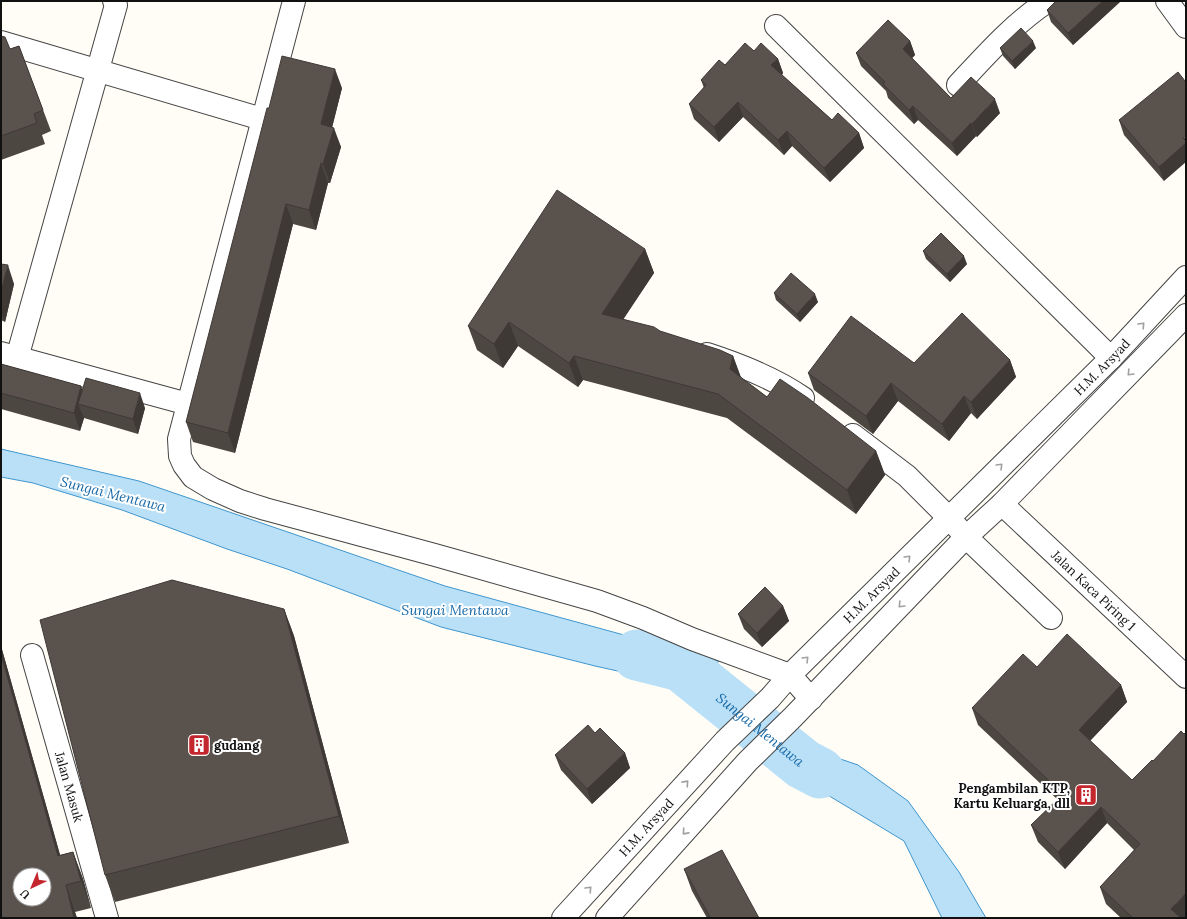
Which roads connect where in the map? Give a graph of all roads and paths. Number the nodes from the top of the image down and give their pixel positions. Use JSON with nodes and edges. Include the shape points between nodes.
{"nodes":[{"id":1,"x":114,"y":1,"type":"edge"},
{"id":2,"x":294,"y":1,"type":"edge"},
{"id":3,"x":1048,"y":1,"type":"edge"},
{"id":4,"x":1167,"y":1,"type":"edge"},
{"id":5,"x":776,"y":26,"type":"dead end"},
{"id":6,"x":1186,"y":27,"type":"edge"},
{"id":7,"x":1,"y":42,"type":"edge"},
{"id":8,"x":98,"y":71,"type":"junction"},
{"id":9,"x":958,"y":85,"type":"dead end"},
{"id":10,"x":262,"y":120,"type":"junction"},
{"id":11,"x":1186,"y":277,"type":"edge"},
{"id":12,"x":1186,"y":315,"type":"edge"},
{"id":13,"x":685,"y":348,"type":"edge"},
{"id":14,"x":9,"y":355,"type":"edge"},
{"id":15,"x":1111,"y":358,"type":"junction"},
{"id":16,"x":188,"y":404,"type":"junction"},
{"id":17,"x":817,"y":408,"type":"edge"},
{"id":18,"x":835,"y":421,"type":"edge"},
{"id":19,"x":1002,"y":504,"type":"junction"},
{"id":20,"x":949,"y":518,"type":"junction"},
{"id":21,"x":966,"y":537,"type":"junction"},
{"id":22,"x":1051,"y":618,"type":"dead end"},
{"id":23,"x":32,"y":655,"type":"dead end"},
{"id":24,"x":790,"y":675,"type":"junction"},
{"id":25,"x":1186,"y":677,"type":"edge"},
{"id":26,"x":811,"y":699,"type":"junction"},
{"id":27,"x":107,"y":918,"type":"edge"},
{"id":28,"x":563,"y":918,"type":"edge"},
{"id":29,"x":607,"y":918,"type":"edge"}],
"edges":[{"from":1,"to":8,"type":"street","via":[[116,4]]},
{"from":2,"to":10,"type":"street"},
{"from":3,"to":9,"type":"street","via":[[1013,27]]},
{"from":4,"to":6,"type":"street"},
{"from":5,"to":15,"type":"street"},
{"from":7,"to":8,"type":"street"},
{"from":8,"to":10,"type":"street"},
{"from":8,"to":14,"type":"street"},
{"from":10,"to":16,"type":"street"},
{"from":15,"to":11,"type":"street","name":"H.M. Arsyad","one_way":true},
{"from":12,"to":19,"type":"street","name":"H.M. Arsyad","one_way":true},
{"from":13,"to":17,"type":"street","via":[[733,362],[773,380]]},
{"from":14,"to":16,"type":"street"},
{"from":20,"to":15,"type":"street","name":"H.M. Arsyad","one_way":true},
{"from":16,"to":24,"type":"street","via":[[179,439],[180,456],[193,477],[213,490],[265,509],[597,601],[692,640]]},
{"from":18,"to":20,"type":"street","via":[[907,476]]},
{"from":19,"to":21,"type":"street","name":"H.M. Arsyad"},
{"from":19,"to":25,"type":"street","name":"Jalan Kaca Piring 1"},
{"from":20,"to":21,"type":"street"},
{"from":24,"to":20,"type":"street","name":"H.M. Arsyad","one_way":true},
{"from":21,"to":22,"type":"street"},
{"from":21,"to":26,"type":"street","name":"H.M. Arsyad","one_way":true},
{"from":23,"to":27,"type":"street","name":"Jalan Masuk"},
{"from":24,"to":26,"type":"street"},
{"from":28,"to":24,"type":"street","name":"H.M. Arsyad","one_way":true,"via":[[725,741]]},
{"from":26,"to":29,"type":"street","name":"H.M. Arsyad","one_way":true,"via":[[748,761]]}]}
